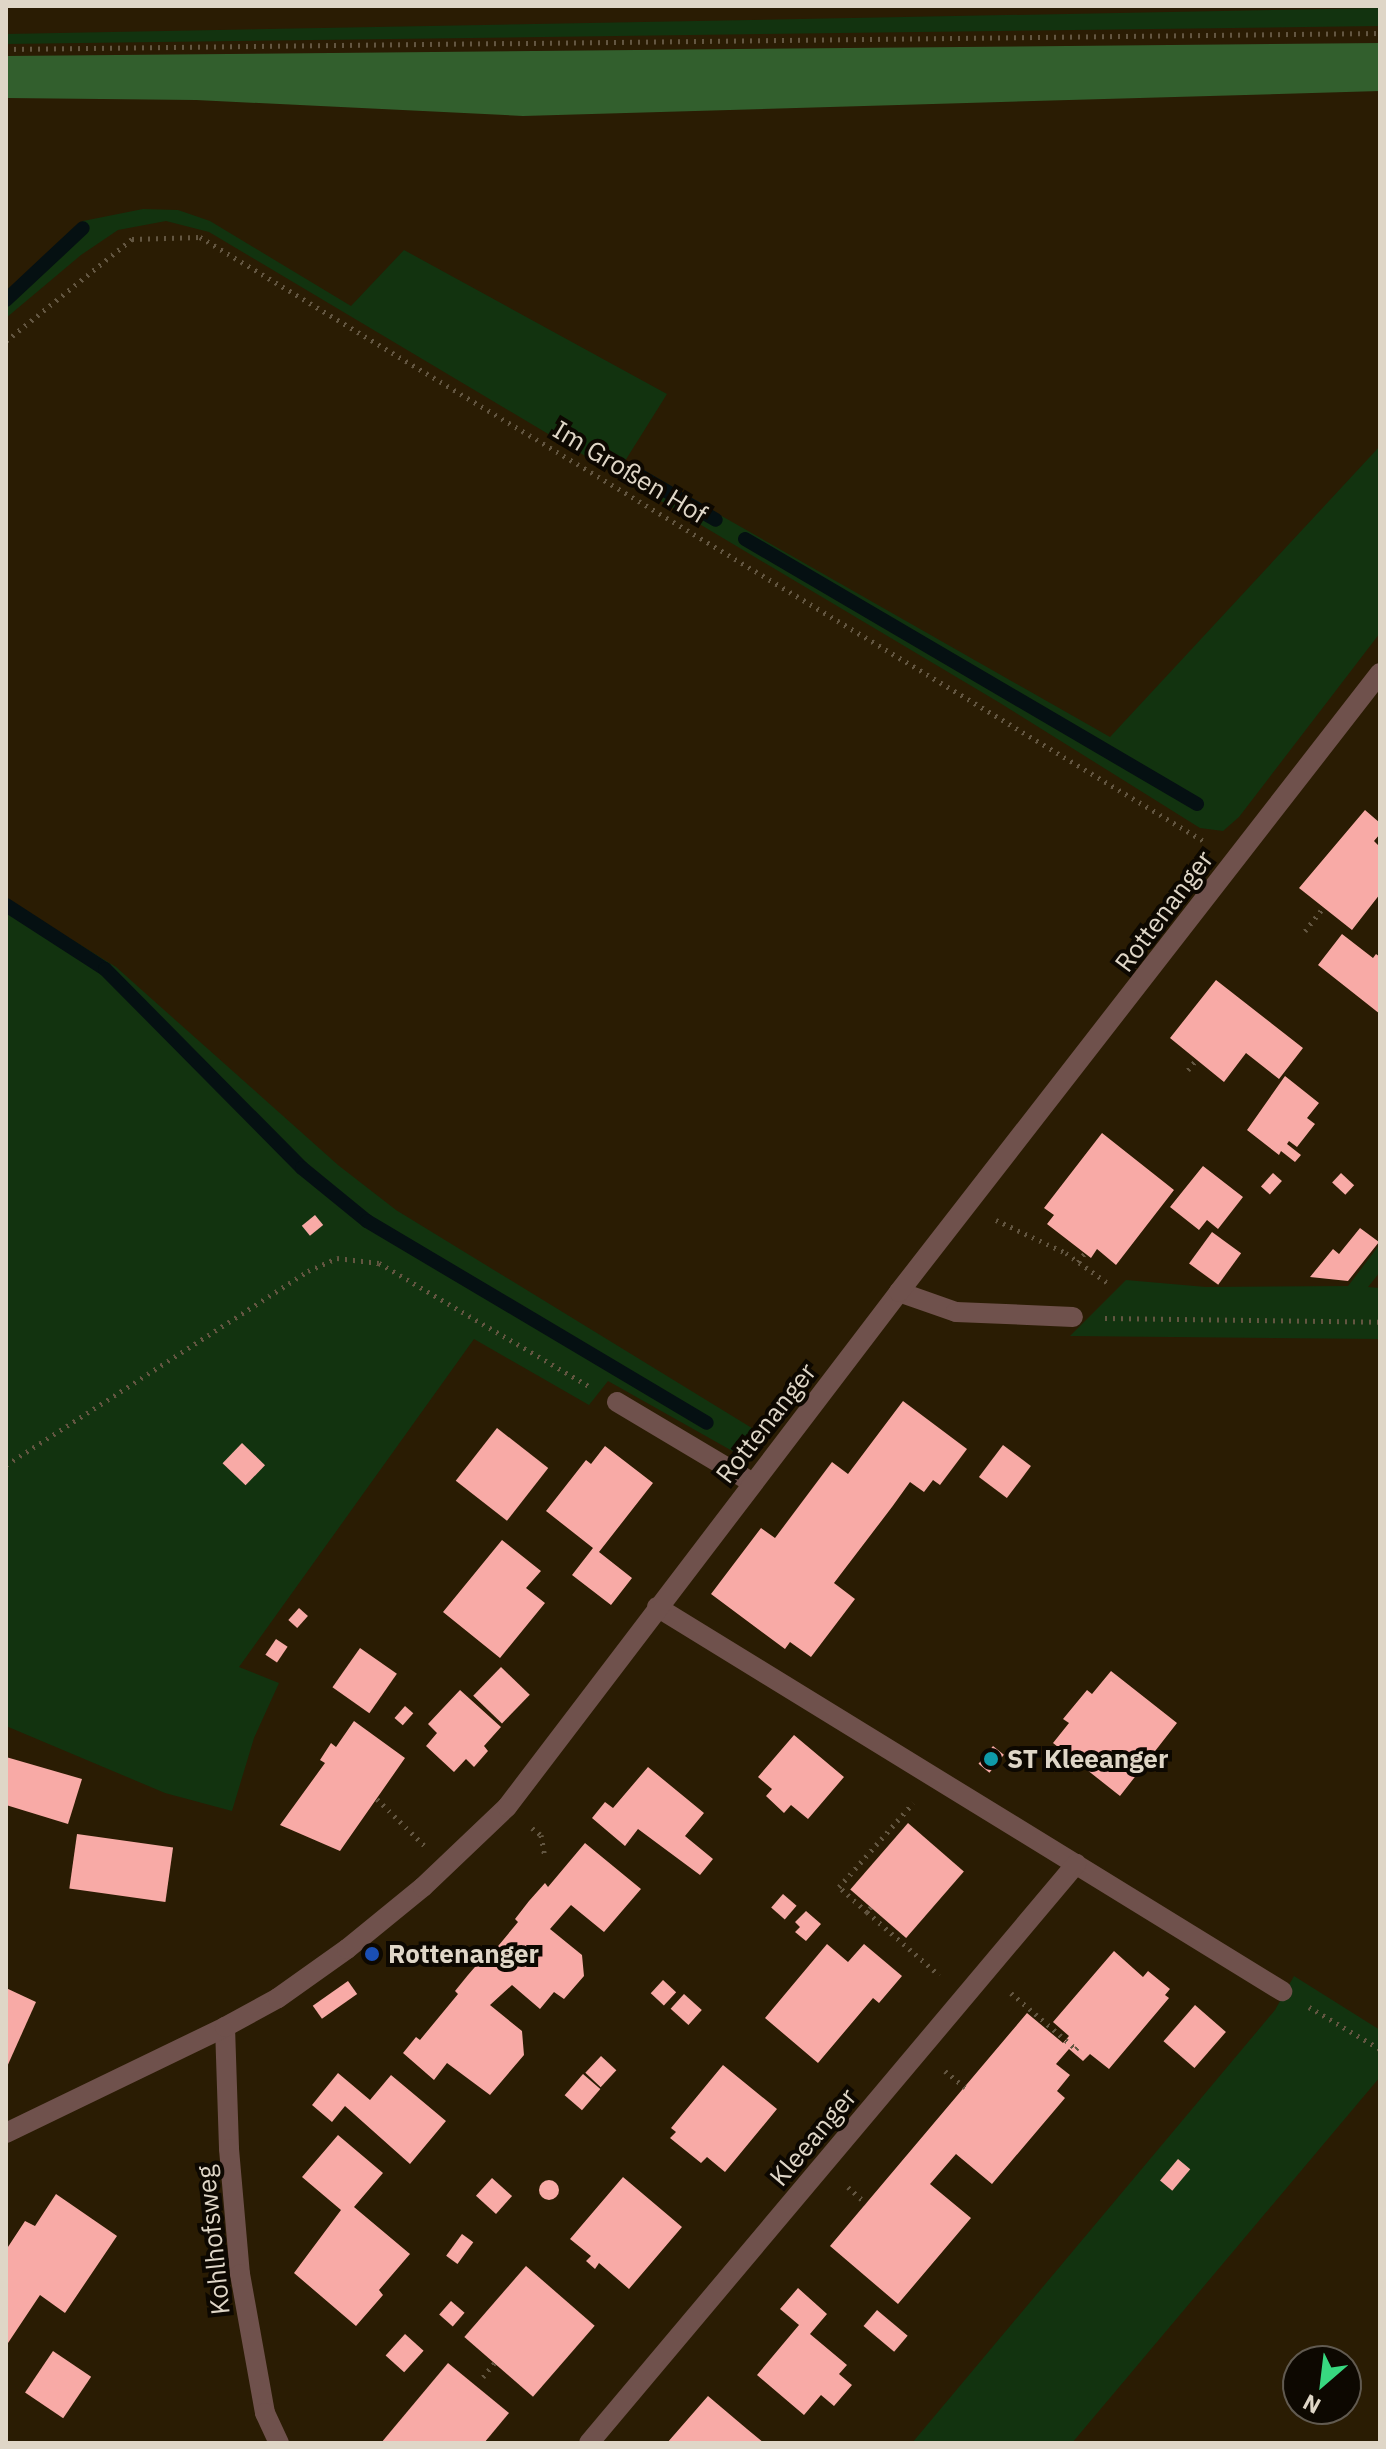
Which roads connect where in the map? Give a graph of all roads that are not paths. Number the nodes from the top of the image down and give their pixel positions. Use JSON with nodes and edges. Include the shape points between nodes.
{"nodes":[{"id":1,"x":1380,"y":673,"type":"edge"},
{"id":2,"x":899,"y":1292,"type":"junction"},
{"id":3,"x":1073,"y":1317,"type":"road end"},
{"id":4,"x":617,"y":1402,"type":"road end"},
{"id":5,"x":753,"y":1483,"type":"junction"},
{"id":6,"x":657,"y":1607,"type":"junction"},
{"id":7,"x":1076,"y":1864,"type":"junction"},
{"id":8,"x":1282,"y":1991,"type":"road end"},
{"id":9,"x":225,"y":2027,"type":"junction"},
{"id":10,"x":6,"y":2133,"type":"edge"},
{"id":11,"x":279,"y":2443,"type":"edge"},
{"id":12,"x":589,"y":2443,"type":"edge"}],
"edges":[{"from":1,"to":2,"type":"street","name":"Rottenanger"},
{"from":2,"to":3,"type":"street","via":[[956,1312]]},
{"from":2,"to":5,"type":"street","name":"Rottenanger"},
{"from":4,"to":5,"type":"street"},
{"from":5,"to":6,"type":"street","name":"Rottenanger"},
{"from":6,"to":7,"type":"street"},
{"from":6,"to":9,"type":"street","name":"Rottenanger","via":[[507,1807],[462,1852],[347,1949],[278,1998]]},
{"from":7,"to":8,"type":"street"},
{"from":7,"to":12,"type":"street","name":"Kleeanger"},
{"from":9,"to":10,"type":"street","name":"Rottenanger"},
{"from":9,"to":11,"type":"street","name":"Kohlhofsweg","via":[[240,2274],[265,2413]]}]}
